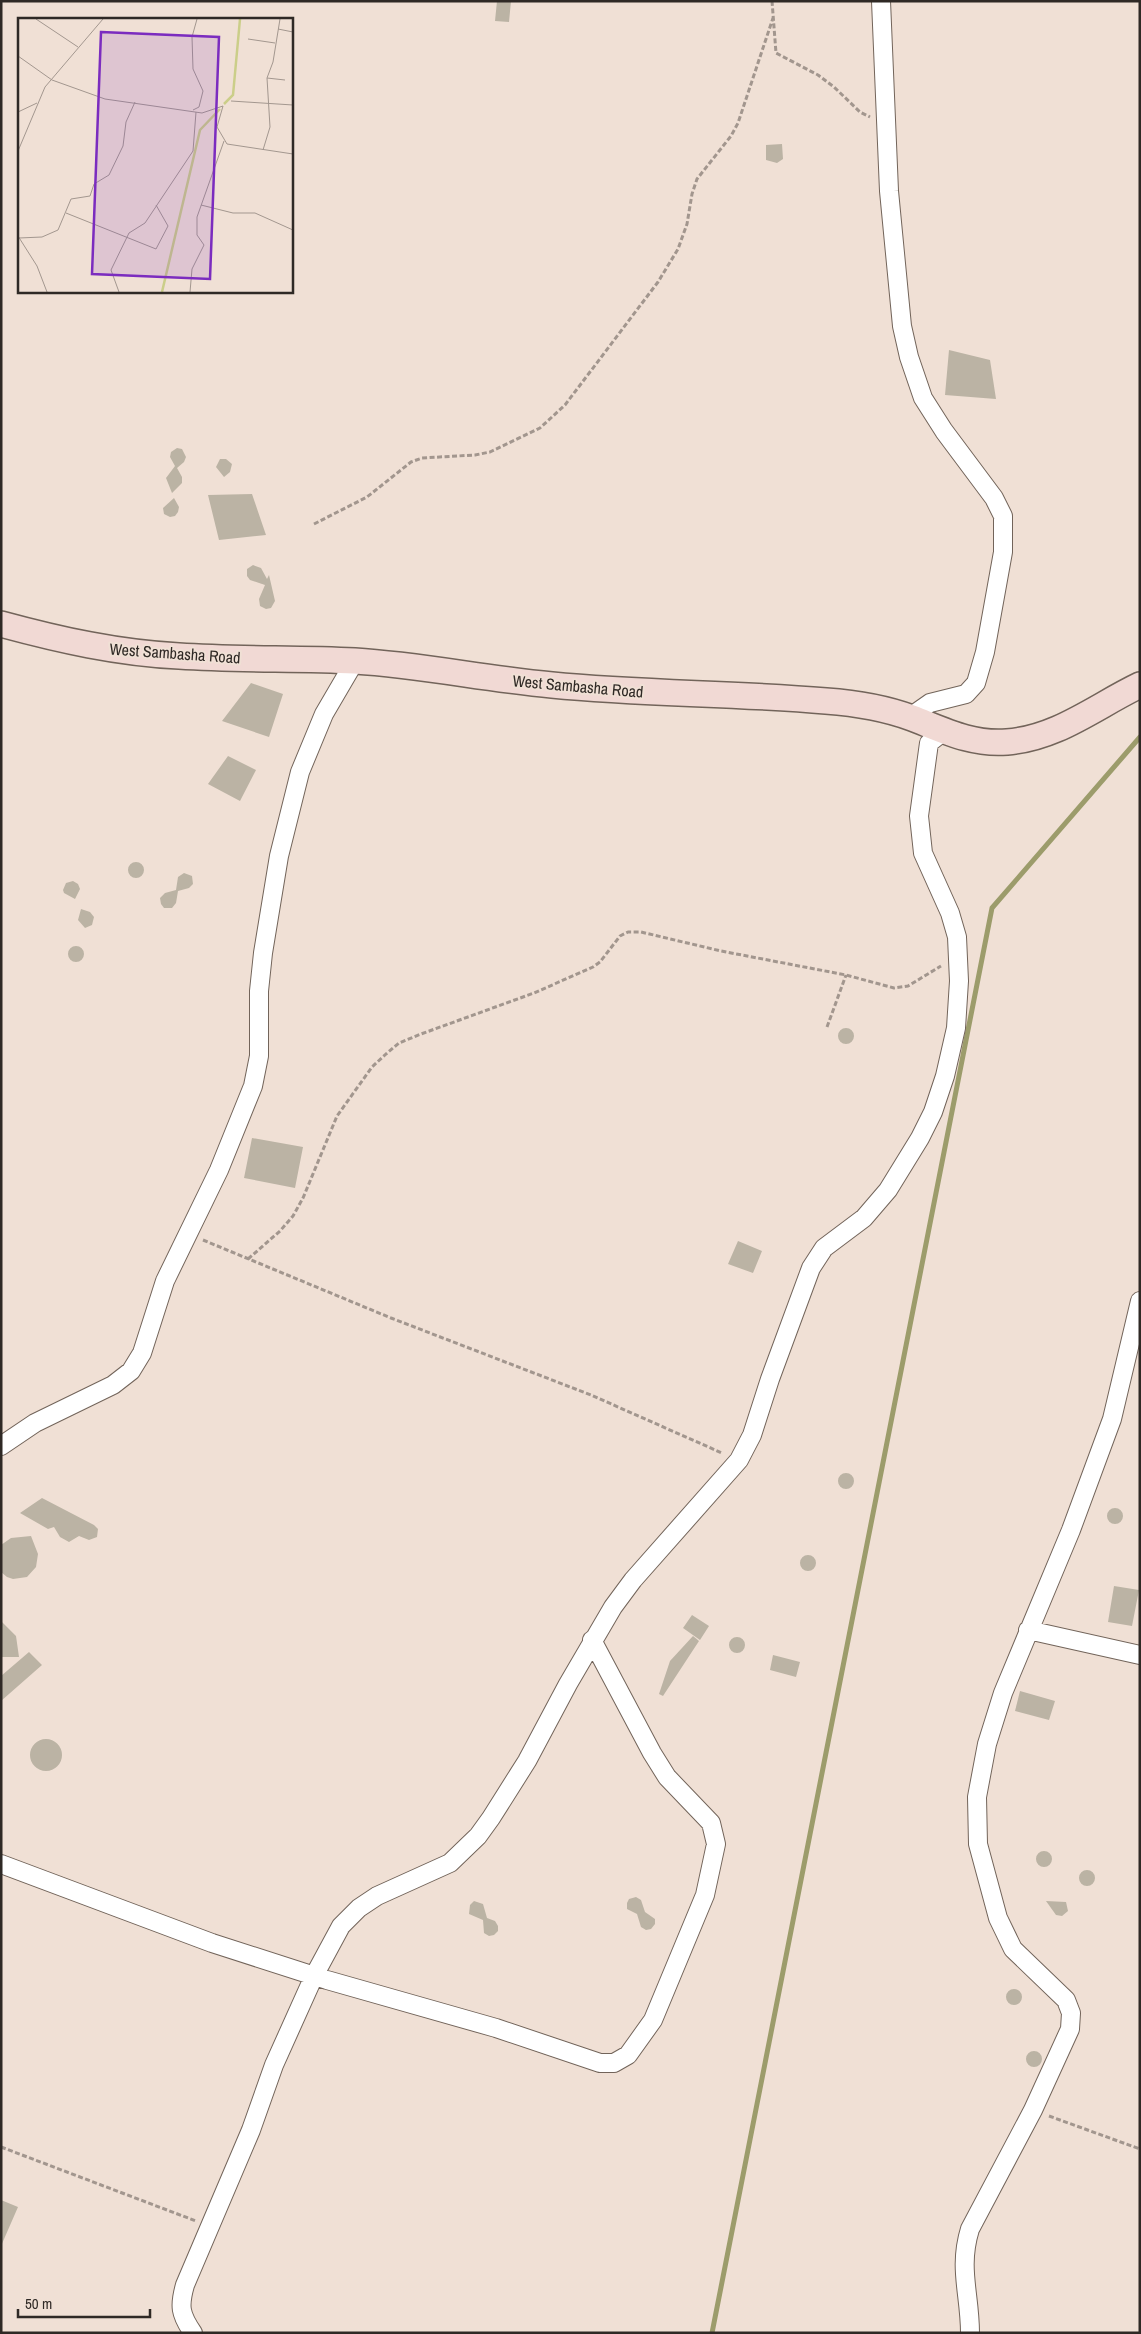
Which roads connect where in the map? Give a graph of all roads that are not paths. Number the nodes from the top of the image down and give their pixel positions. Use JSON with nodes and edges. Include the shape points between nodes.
{"nodes":[{"id":1,"x":881,"y":1,"type":"edge"},
{"id":2,"x":1,"y":624,"type":"edge"},
{"id":3,"x":355,"y":661,"type":"junction"},
{"id":4,"x":1140,"y":685,"type":"edge"},
{"id":5,"x":910,"y":717,"type":"junction"},
{"id":6,"x":943,"y":732,"type":"junction"},
{"id":7,"x":1140,"y":1301,"type":"edge"},
{"id":8,"x":1,"y":1446,"type":"edge"},
{"id":9,"x":1028,"y":1630,"type":"junction"},
{"id":10,"x":592,"y":1640,"type":"junction"},
{"id":11,"x":1140,"y":1655,"type":"edge"},
{"id":12,"x":1,"y":1864,"type":"edge"},
{"id":13,"x":314,"y":1976,"type":"junction"},
{"id":14,"x":193,"y":2333,"type":"edge"},
{"id":15,"x":970,"y":2333,"type":"edge"}],
"edges":[{"from":1,"to":5,"type":"street","via":[[889,191],[902,326],[914,377],[944,431],[994,498],[1005,527],[985,652],[976,683],[966,694],[930,703]]},
{"from":2,"to":3,"type":"street","name":"West Sambasha Road","via":[[109,649],[158,654]]},
{"from":3,"to":5,"type":"street","name":"West Sambasha Road","via":[[551,685],[852,703]]},
{"from":3,"to":8,"type":"street","via":[[324,714],[300,772],[279,856],[262,953],[259,1056],[253,1086],[219,1170],[166,1281],[142,1352],[131,1370],[112,1385],[35,1424]]},
{"from":4,"to":6,"type":"street","name":"West Sambasha Road","via":[[1076,721],[1023,741],[976,741]]},
{"from":5,"to":6,"type":"street","name":"West Sambasha Road"},
{"from":6,"to":10,"type":"street","via":[[928,743],[919,816],[923,853],[950,913],[957,937],[959,1001],[945,1076],[933,1112],[888,1190],[864,1218],[824,1248],[811,1268],[752,1435],[739,1460],[633,1580]]},
{"from":7,"to":9,"type":"street","via":[[1112,1419],[1071,1530]]},
{"from":9,"to":11,"type":"street"},
{"from":9,"to":15,"type":"street","via":[[987,1744],[977,1797],[978,1844],[998,1918],[1013,1949],[1066,2000],[1071,2013],[1070,2029],[1033,2110],[970,2228],[964,2248]]},
{"from":10,"to":13,"type":"street","via":[[527,1761],[478,1836],[444,1867],[377,1896],[359,1908],[341,1926]]},
{"from":10,"to":13,"type":"street","via":[[667,1777],[705,1815],[715,1835],[711,1872],[692,1931],[653,2020],[632,2051],[618,2062],[603,2064],[496,2028]]},
{"from":12,"to":13,"type":"street","via":[[212,1943]]},
{"from":13,"to":14,"type":"street","via":[[274,2065],[251,2130],[185,2285],[180,2301],[182,2314]]}]}
